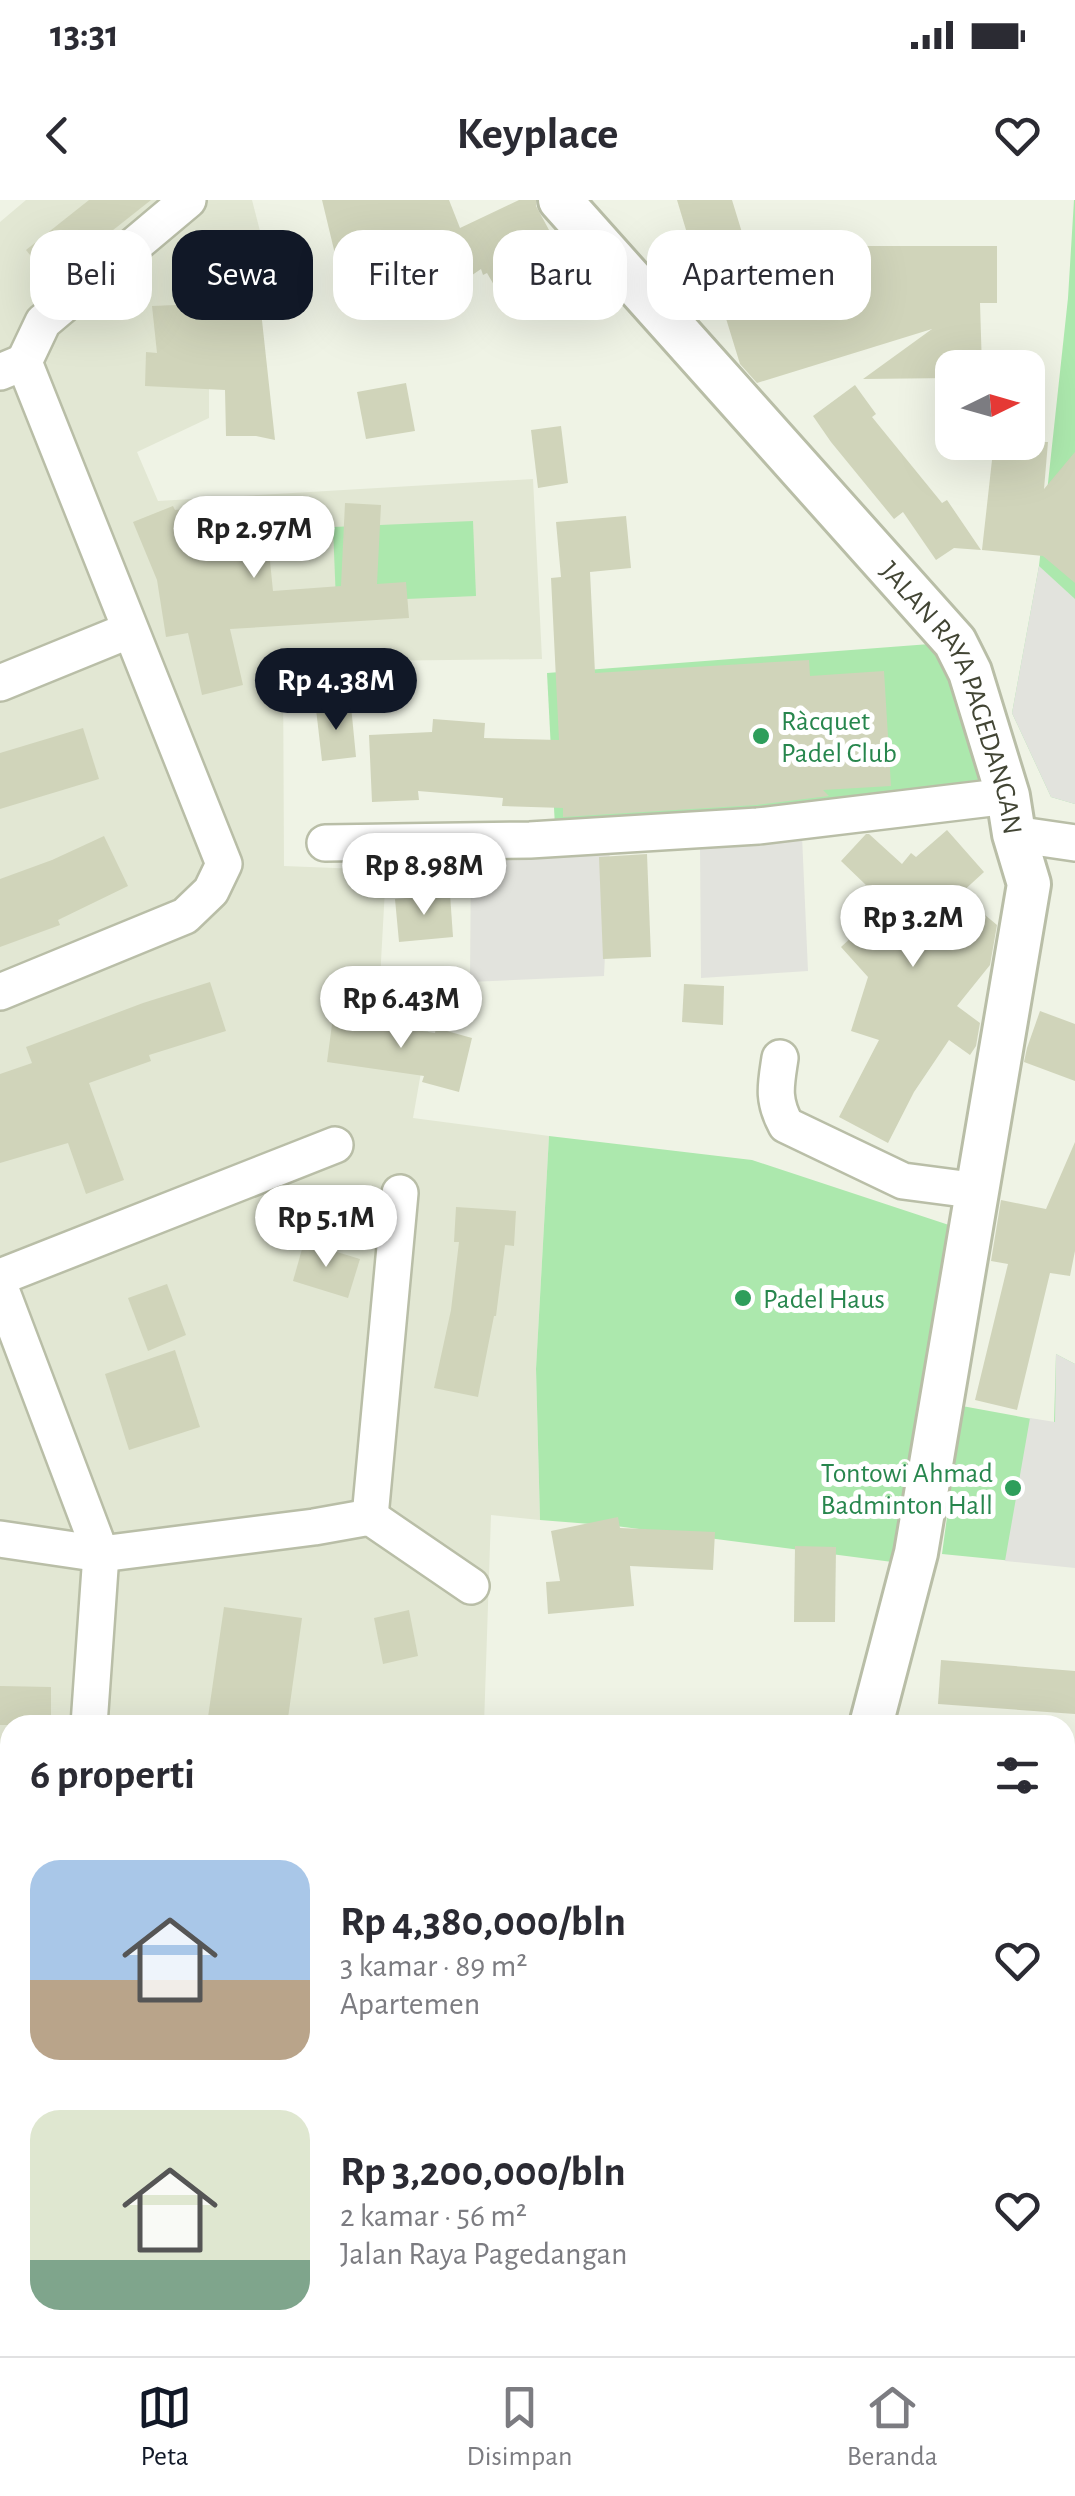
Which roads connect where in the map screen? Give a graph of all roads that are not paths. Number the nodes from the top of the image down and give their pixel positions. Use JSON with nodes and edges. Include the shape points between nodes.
{"nodes":[{"id":1,"x":188,"y":200,"type":"edge"},
{"id":2,"x":560,"y":200,"type":"edge"},
{"id":3,"x":12,"y":367,"type":"edge"},
{"id":4,"x":130,"y":630,"type":"junction"},
{"id":5,"x":0,"y":683,"type":"edge"},
{"id":6,"x":1011,"y":815,"type":"junction"},
{"id":7,"x":325,"y":843,"type":"dead end"},
{"id":8,"x":1075,"y":843,"type":"edge"},
{"id":9,"x":0,"y":992,"type":"edge"},
{"id":10,"x":780,"y":1058,"type":"dead end"},
{"id":11,"x":335,"y":1144,"type":"dead end"},
{"id":12,"x":979,"y":1191,"type":"junction"},
{"id":13,"x":400,"y":1193,"type":"dead end"},
{"id":14,"x":0,"y":1278,"type":"edge"},
{"id":15,"x":0,"y":1287,"type":"edge"},
{"id":16,"x":13,"y":1362,"type":"edge"},
{"id":17,"x":370,"y":1517,"type":"junction"},
{"id":18,"x":0,"y":1539,"type":"edge"},
{"id":19,"x":100,"y":1554,"type":"junction"},
{"id":20,"x":471,"y":1586,"type":"dead end"},
{"id":21,"x":90,"y":1715,"type":"edge"},
{"id":22,"x":874,"y":1715,"type":"edge"}],
"edges":[{"from":1,"to":3,"type":"street","via":[[43,322]]},
{"from":2,"to":6,"type":"street","name":"JALAN RAYA PAGEDANGAN","via":[[955,642],[970,672]]},
{"from":3,"to":4,"type":"street"},
{"from":4,"to":5,"type":"street"},
{"from":4,"to":9,"type":"street","via":[[224,864],[211,891],[185,916]]},
{"from":6,"to":7,"type":"street","via":[[530,840]]},
{"from":6,"to":8,"type":"street"},
{"from":6,"to":12,"type":"street","name":"JALAN RAYA PAGEDANGAN","via":[[1029,884]]},
{"from":10,"to":12,"type":"street","via":[[775,1095],[786,1125],[902,1181]]},
{"from":11,"to":14,"type":"street"},
{"from":12,"to":22,"type":"street","name":"JALAN RAYA PAGEDANGAN","via":[[916,1553]]},
{"from":13,"to":17,"type":"street"},
{"from":15,"to":16,"type":"street"},
{"from":16,"to":19,"type":"street"},
{"from":17,"to":19,"type":"street"},
{"from":17,"to":20,"type":"street"},
{"from":18,"to":19,"type":"street"},
{"from":19,"to":21,"type":"street"}]}
